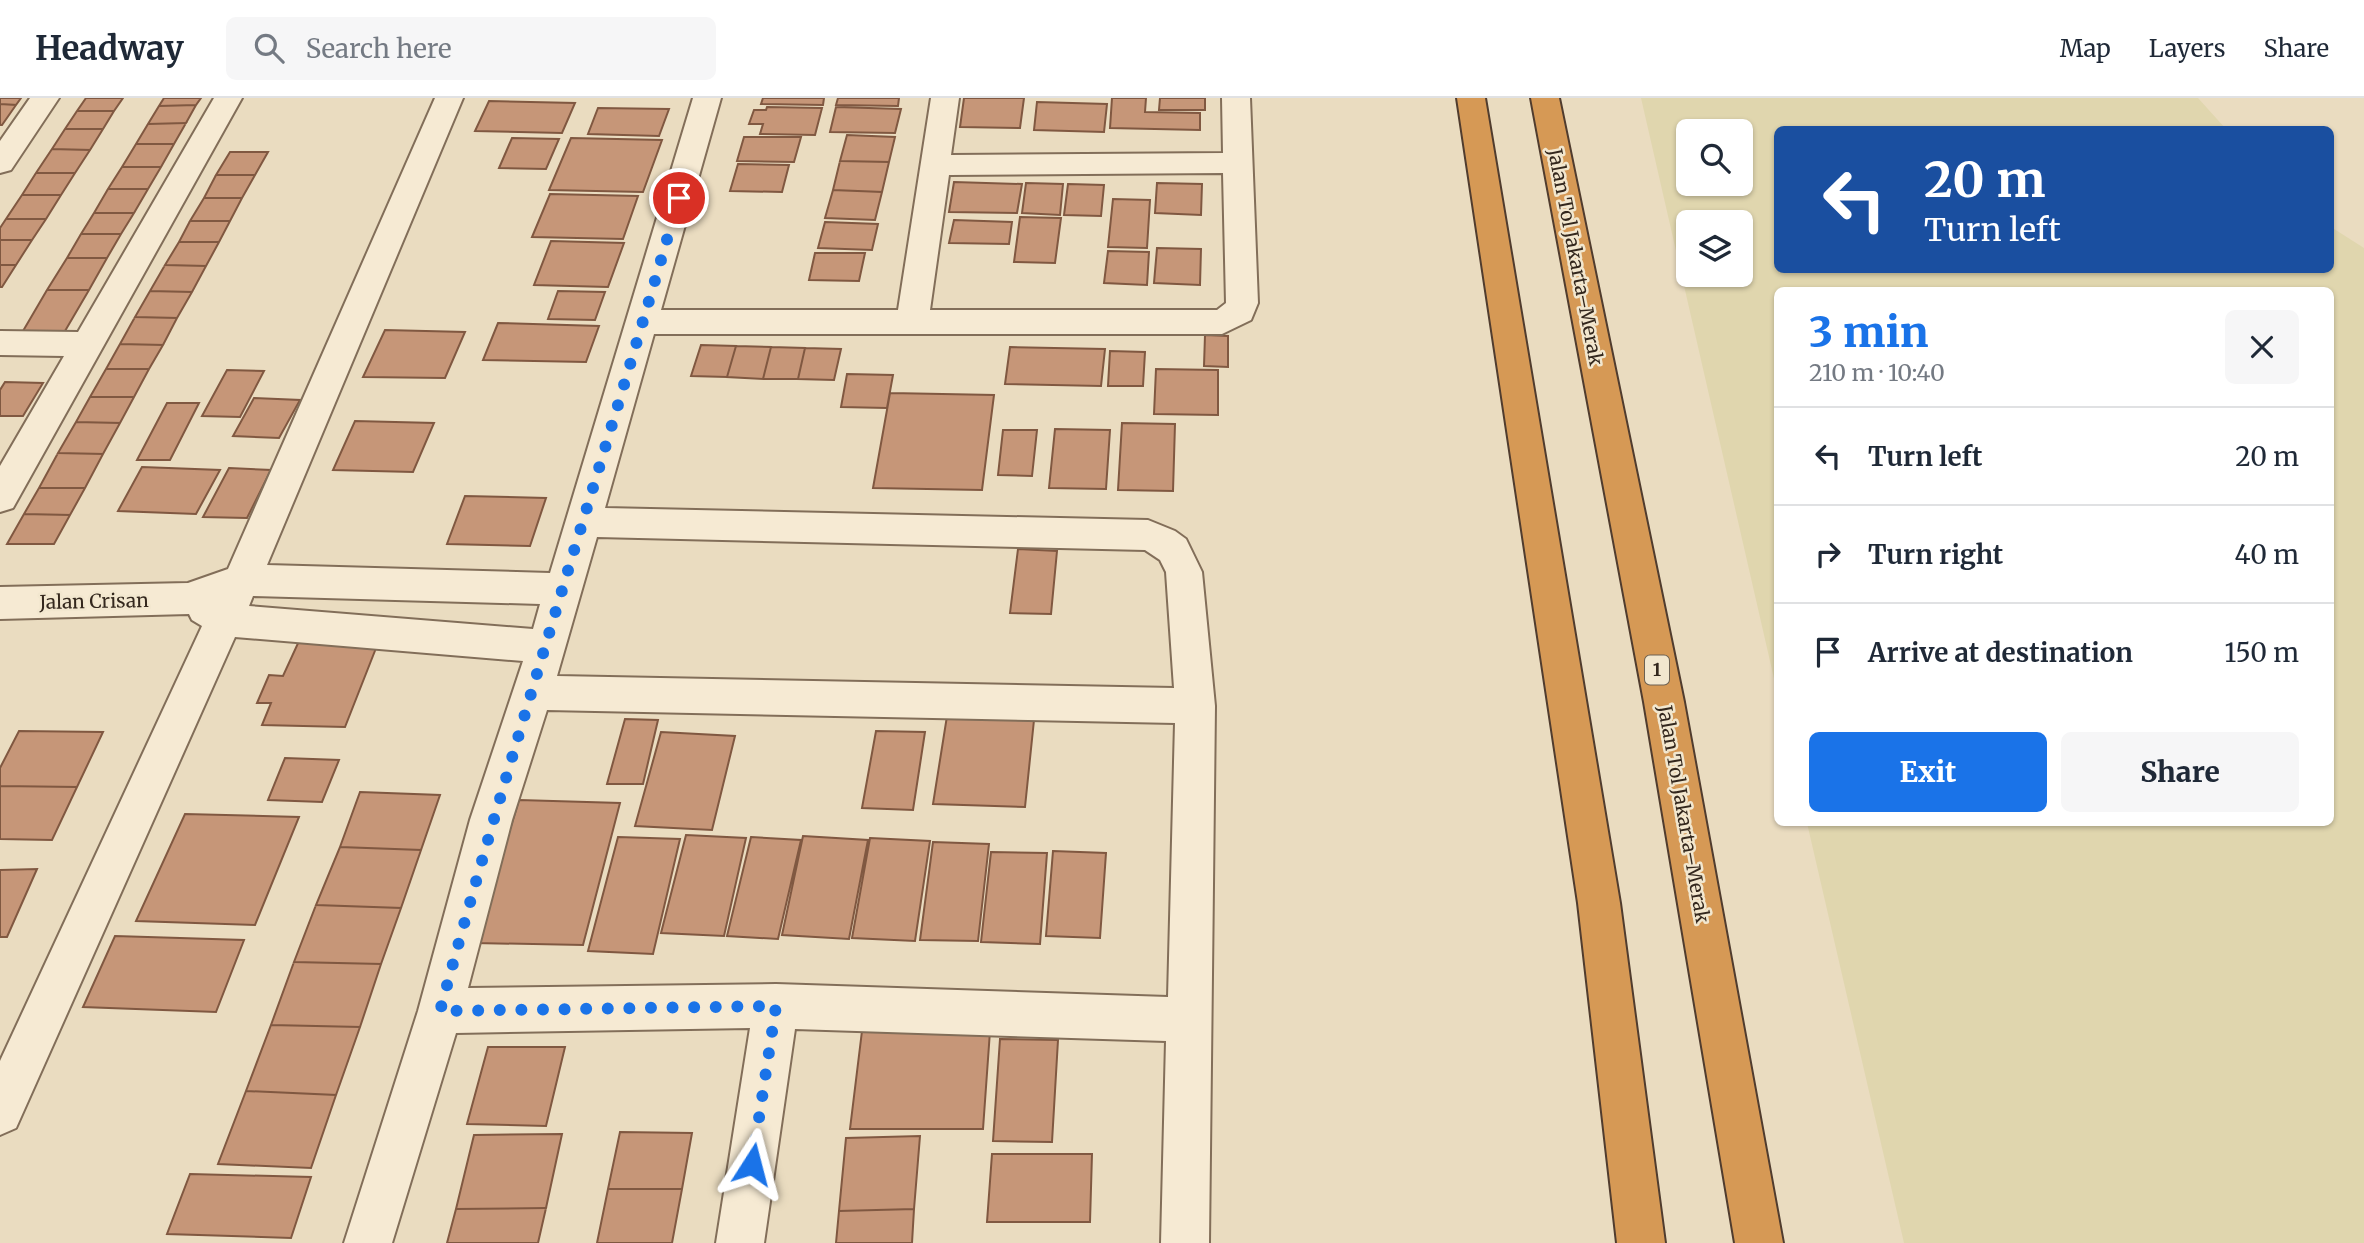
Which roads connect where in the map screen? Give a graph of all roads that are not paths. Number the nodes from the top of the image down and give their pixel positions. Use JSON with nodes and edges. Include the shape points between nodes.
{"nodes":[{"id":1,"x":45,"y":98,"type":"edge"},
{"id":2,"x":228,"y":98,"type":"edge"},
{"id":3,"x":449,"y":98,"type":"edge"},
{"id":4,"x":707,"y":98,"type":"edge"},
{"id":5,"x":945,"y":98,"type":"edge"},
{"id":6,"x":1236,"y":98,"type":"edge"},
{"id":7,"x":1471,"y":98,"type":"edge"},
{"id":8,"x":1545,"y":98,"type":"edge"},
{"id":9,"x":0,"y":163,"type":"edge"},
{"id":10,"x":1237,"y":163,"type":"junction"},
{"id":11,"x":935,"y":165,"type":"junction"},
{"id":12,"x":644,"y":323,"type":"junction"},
{"id":13,"x":912,"y":323,"type":"junction"},
{"id":14,"x":0,"y":343,"type":"edge"},
{"id":15,"x":88,"y":344,"type":"junction"},
{"id":16,"x":0,"y":498,"type":"edge"},
{"id":17,"x":584,"y":522,"type":"junction"},
{"id":18,"x":242,"y":580,"type":"junction"},
{"id":19,"x":564,"y":589,"type":"junction"},
{"id":20,"x":188,"y":598,"type":"junction"},
{"id":21,"x":0,"y":603,"type":"edge"},
{"id":22,"x":224,"y":620,"type":"junction"},
{"id":23,"x":545,"y":646,"type":"junction"},
{"id":24,"x":533,"y":693,"type":"junction"},
{"id":25,"x":1195,"y":706,"type":"junction"},
{"id":26,"x":776,"y":1006,"type":"junction"},
{"id":27,"x":440,"y":1011,"type":"junction"},
{"id":28,"x":1190,"y":1020,"type":"junction"},
{"id":29,"x":0,"y":1112,"type":"edge"},
{"id":30,"x":368,"y":1243,"type":"edge"},
{"id":31,"x":740,"y":1243,"type":"edge"},
{"id":32,"x":1185,"y":1243,"type":"edge"},
{"id":33,"x":1642,"y":1243,"type":"edge"},
{"id":34,"x":1759,"y":1243,"type":"edge"}],
"edges":[{"from":1,"to":9,"type":"street"},
{"from":2,"to":15,"type":"street"},
{"from":3,"to":18,"type":"street"},
{"from":4,"to":12,"type":"street"},
{"from":5,"to":11,"type":"street"},
{"from":6,"to":10,"type":"street"},
{"from":7,"to":33,"type":"highway","via":[[1599,903]]},
{"from":8,"to":34,"type":"highway","name":"Jalan Tol Jakarta–Merak","number":"1","via":[[1664,702]]},
{"from":10,"to":11,"type":"street"},
{"from":10,"to":13,"type":"street","via":[[1242,303],[1232,318]]},
{"from":11,"to":13,"type":"street"},
{"from":12,"to":13,"type":"street"},
{"from":12,"to":17,"type":"street"},
{"from":14,"to":15,"type":"street"},
{"from":15,"to":16,"type":"street"},
{"from":17,"to":19,"type":"street"},
{"from":17,"to":25,"type":"street","via":[[1148,535],[1173,550],[1184,572]]},
{"from":18,"to":19,"type":"street"},
{"from":18,"to":20,"type":"street","name":"Jalan Crisan"},
{"from":18,"to":22,"type":"street"},
{"from":19,"to":23,"type":"street"},
{"from":20,"to":21,"type":"street","name":"Jalan Crisan"},
{"from":20,"to":22,"type":"street"},
{"from":22,"to":23,"type":"street"},
{"from":22,"to":29,"type":"street"},
{"from":23,"to":24,"type":"street"},
{"from":24,"to":25,"type":"street"},
{"from":24,"to":27,"type":"street","via":[[491,821]]},
{"from":25,"to":28,"type":"street"},
{"from":26,"to":27,"type":"street"},
{"from":26,"to":28,"type":"street"},
{"from":26,"to":31,"type":"street"},
{"from":27,"to":30,"type":"street"},
{"from":28,"to":32,"type":"street"}]}
